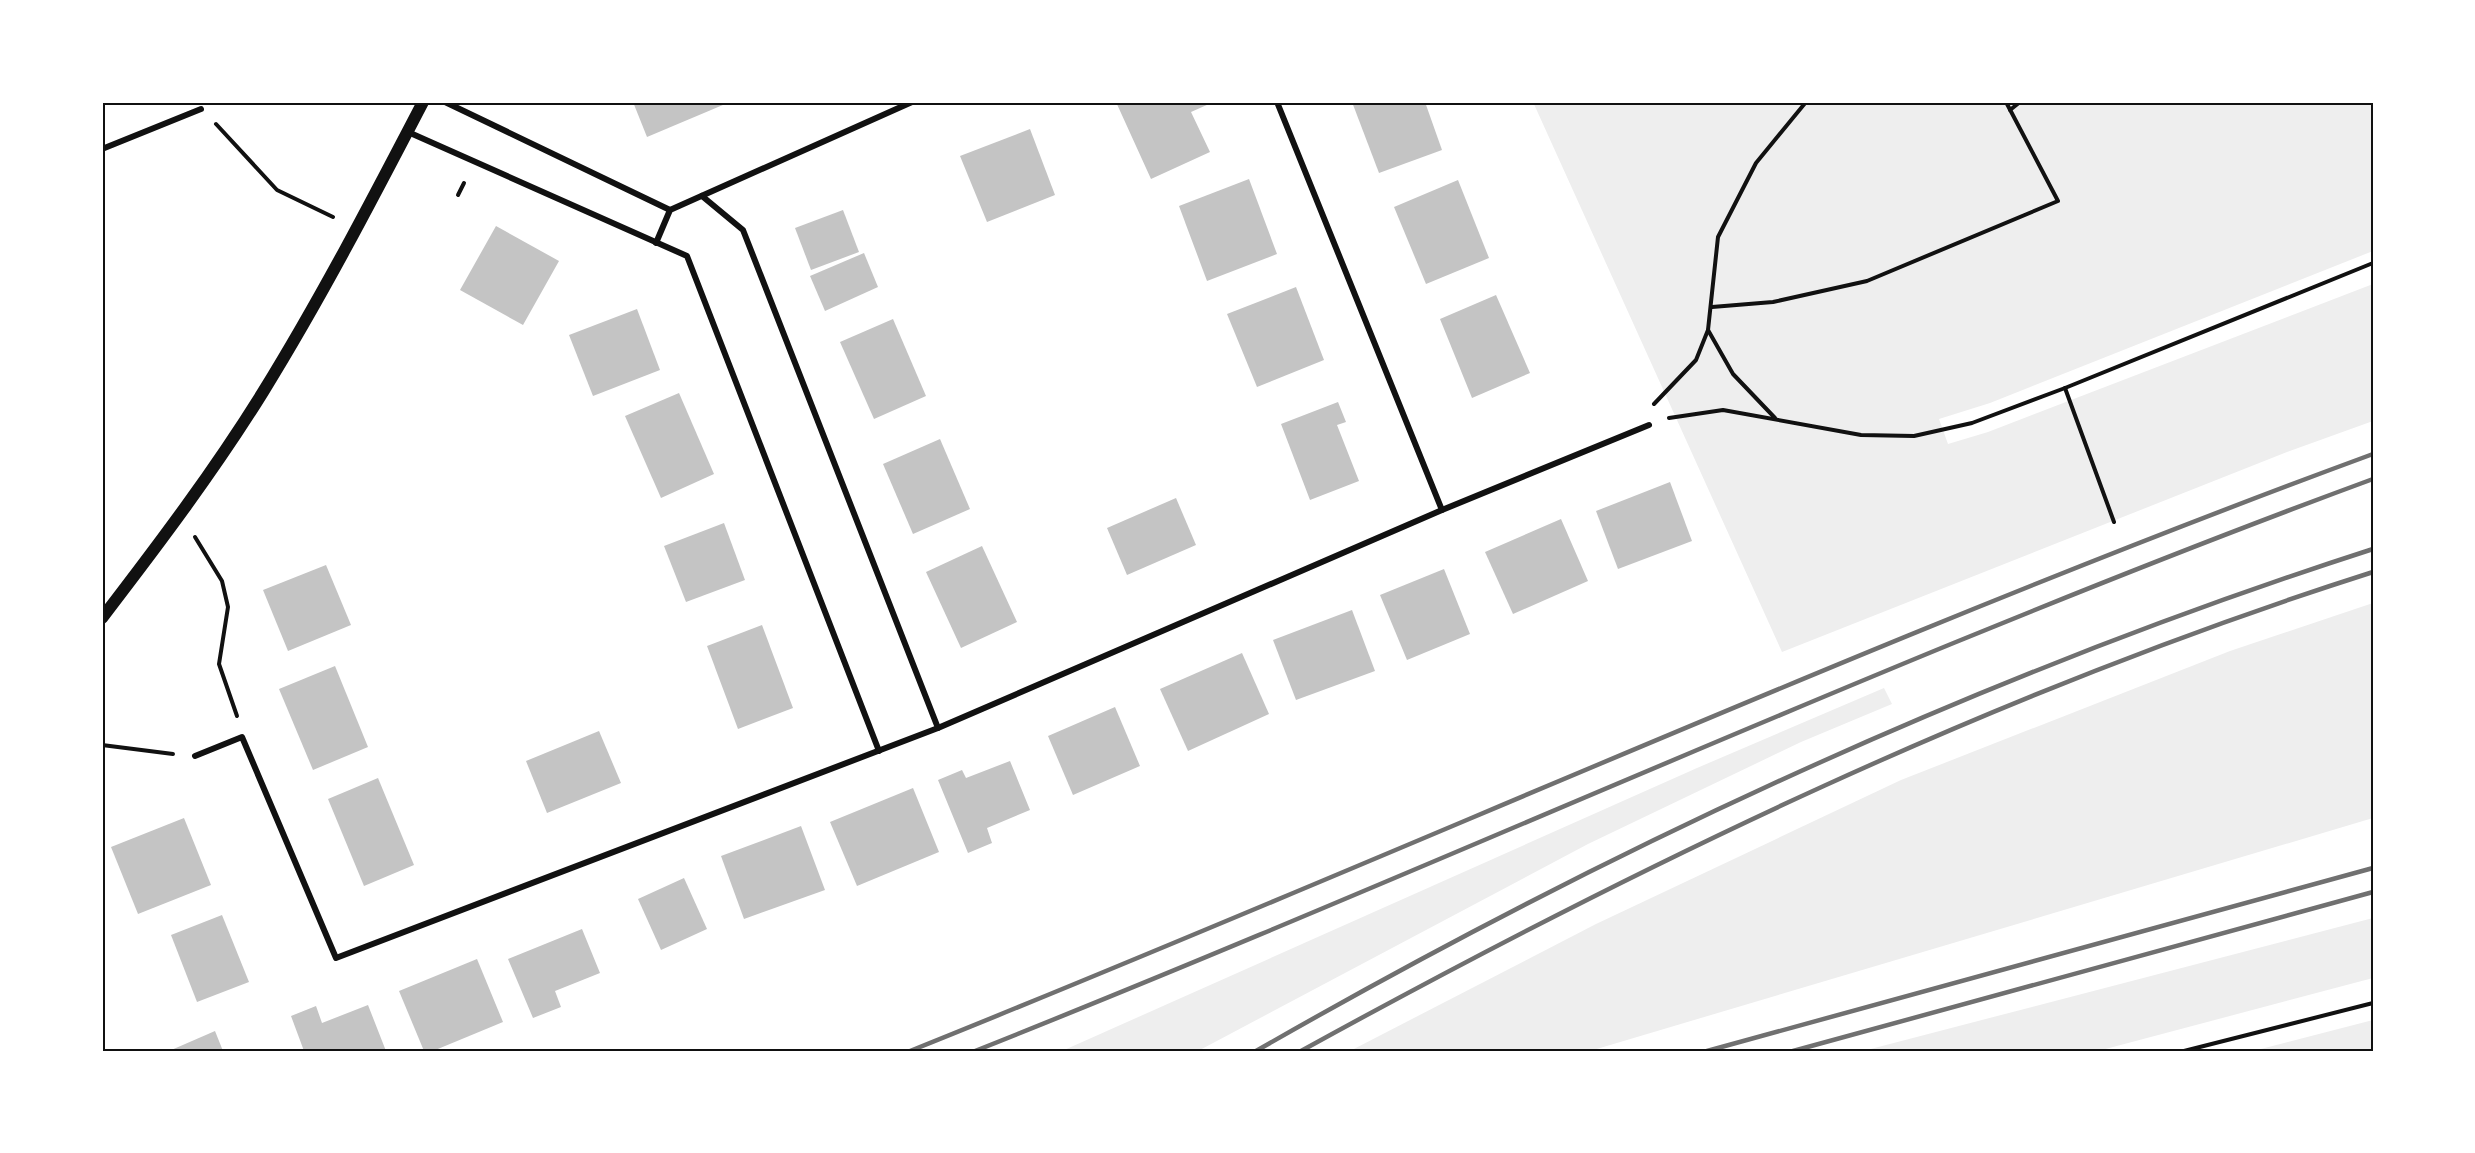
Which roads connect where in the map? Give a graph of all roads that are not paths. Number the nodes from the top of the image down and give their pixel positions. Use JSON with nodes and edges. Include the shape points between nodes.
{"nodes":[{"id":1,"x":423,"y":102,"type":"edge"},
{"id":2,"x":445,"y":102,"type":"edge"},
{"id":3,"x":912,"y":102,"type":"edge"},
{"id":4,"x":1277,"y":102,"type":"edge"},
{"id":5,"x":201,"y":109,"type":"road end"},
{"id":6,"x":408,"y":132,"type":"junction"},
{"id":7,"x":102,"y":149,"type":"edge"},
{"id":8,"x":702,"y":196,"type":"junction"},
{"id":9,"x":670,"y":210,"type":"junction"},
{"id":10,"x":656,"y":243,"type":"junction"},
{"id":11,"x":1649,"y":425,"type":"road end"},
{"id":12,"x":1442,"y":510,"type":"junction"},
{"id":13,"x":102,"y":618,"type":"edge"},
{"id":14,"x":938,"y":728,"type":"junction"},
{"id":15,"x":879,"y":751,"type":"junction"},
{"id":16,"x":195,"y":756,"type":"road end"}],
"edges":[{"from":1,"to":6,"type":"main road"},
{"from":2,"to":9,"type":"street"},
{"from":3,"to":8,"type":"street"},
{"from":4,"to":12,"type":"street"},
{"from":5,"to":7,"type":"street"},
{"from":6,"to":10,"type":"street"},
{"from":6,"to":13,"type":"main road","via":[[263,392],[182,514]]},
{"from":8,"to":9,"type":"street"},
{"from":8,"to":14,"type":"street","via":[[742,230]]},
{"from":9,"to":10,"type":"street"},
{"from":10,"to":15,"type":"street","via":[[687,256]]},
{"from":11,"to":12,"type":"street"},
{"from":12,"to":14,"type":"street"},
{"from":14,"to":15,"type":"street"},
{"from":15,"to":16,"type":"street","via":[[336,958],[242,737]]}]}
